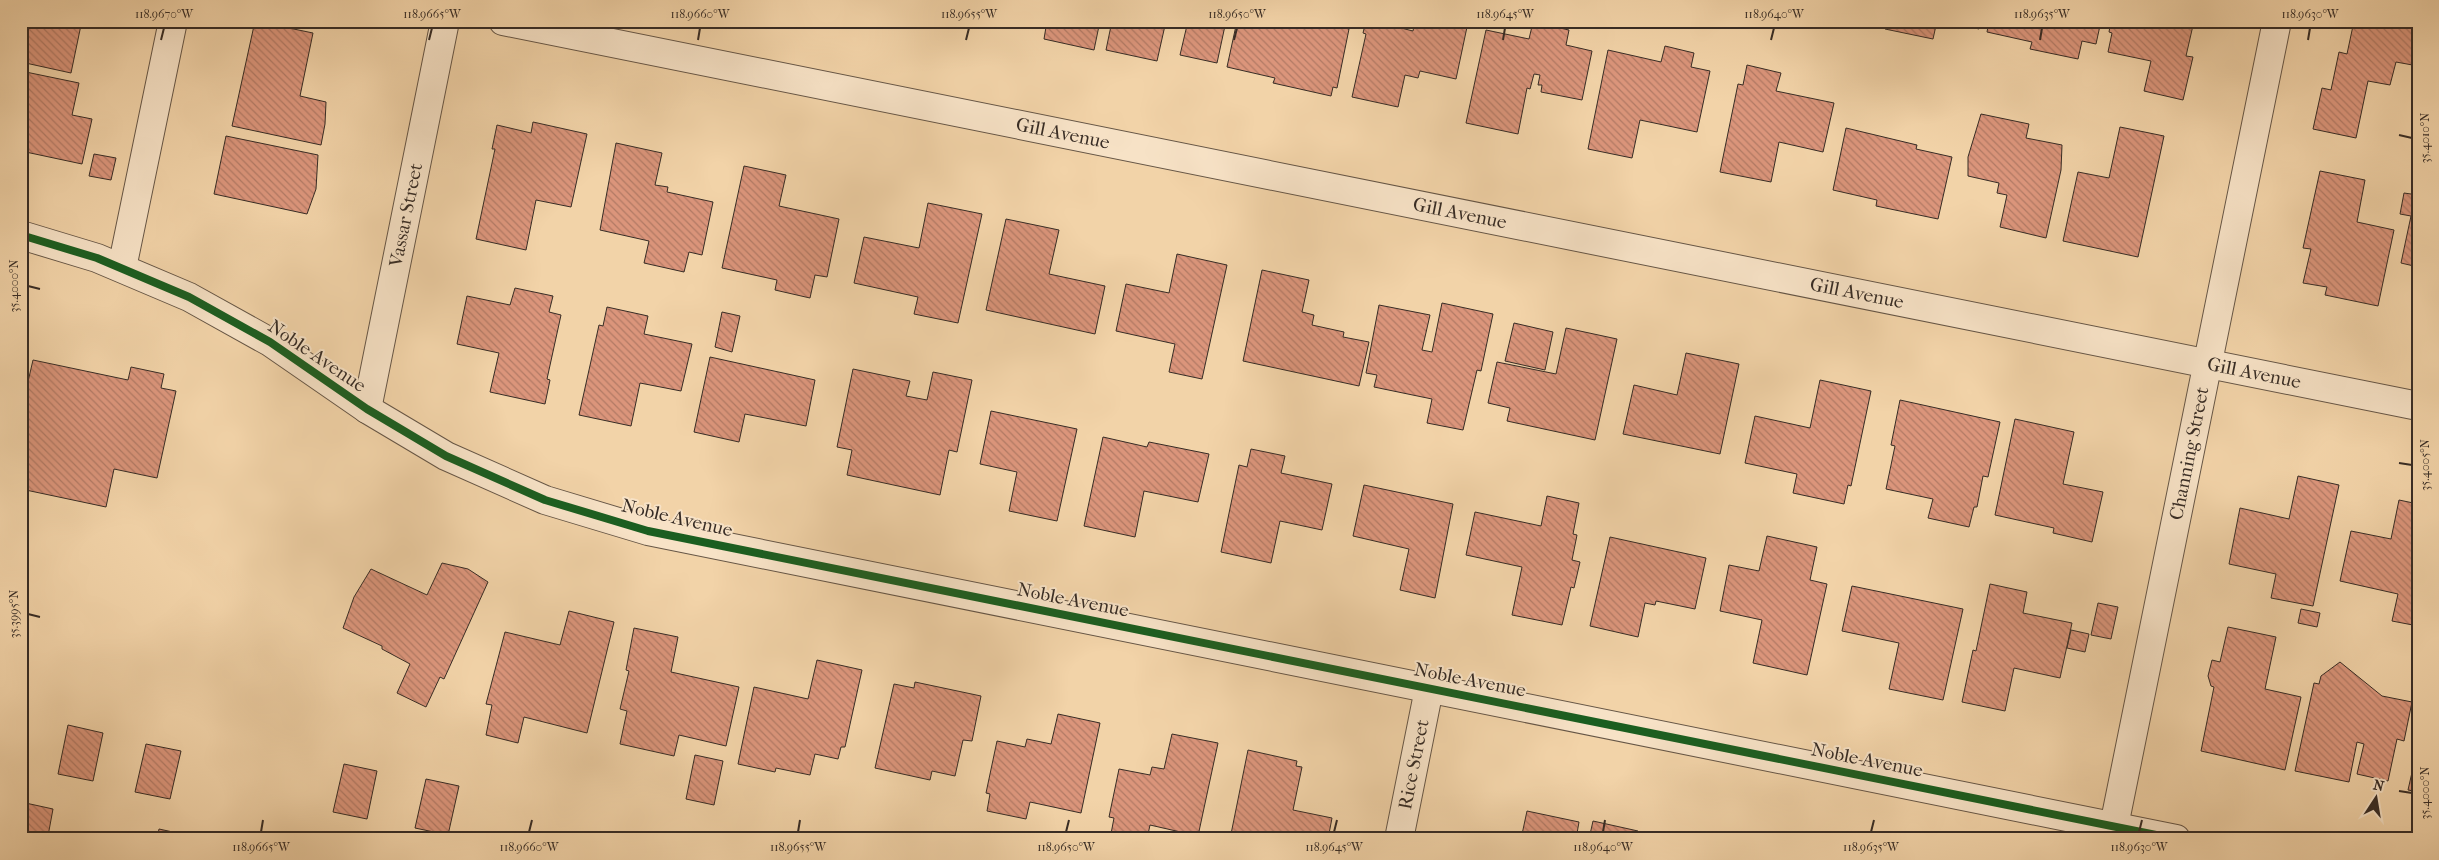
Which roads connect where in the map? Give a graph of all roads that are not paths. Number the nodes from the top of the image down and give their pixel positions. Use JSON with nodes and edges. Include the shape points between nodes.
{"nodes":[{"id":1,"x":173,"y":21,"type":"edge"},
{"id":2,"x":445,"y":21,"type":"edge"},
{"id":3,"x":504,"y":21,"type":"edge"},
{"id":4,"x":2276,"y":21,"type":"edge"},
{"id":5,"x":21,"y":235,"type":"edge"},
{"id":6,"x":122,"y":268,"type":"junction"},
{"id":7,"x":2207,"y":364,"type":"junction"},
{"id":8,"x":2418,"y":406,"type":"edge"},
{"id":9,"x":367,"y":409,"type":"junction"},
{"id":10,"x":1429,"y":689,"type":"junction"},
{"id":11,"x":2114,"y":826,"type":"junction"},
{"id":12,"x":1399,"y":839,"type":"edge"},
{"id":13,"x":2176,"y":839,"type":"edge"}],
"edges":[{"from":1,"to":6,"type":"street"},
{"from":2,"to":9,"type":"street","name":"Vassar Street"},
{"from":3,"to":7,"type":"street","name":"Gill Avenue"},
{"from":4,"to":7,"type":"street","name":"Channing Street"},
{"from":5,"to":6,"type":"street","name":"Noble Avenue"},
{"from":6,"to":9,"type":"street","name":"Noble Avenue","via":[[190,297],[270,342]]},
{"from":7,"to":8,"type":"street","name":"Gill Avenue"},
{"from":7,"to":11,"type":"street","name":"Channing Street"},
{"from":9,"to":10,"type":"street","name":"Noble Avenue","via":[[446,456],[545,500],[648,531]]},
{"from":10,"to":11,"type":"street","name":"Noble Avenue"},
{"from":10,"to":12,"type":"street","name":"Rice Street"},
{"from":11,"to":13,"type":"street","name":"Noble Avenue"}]}
